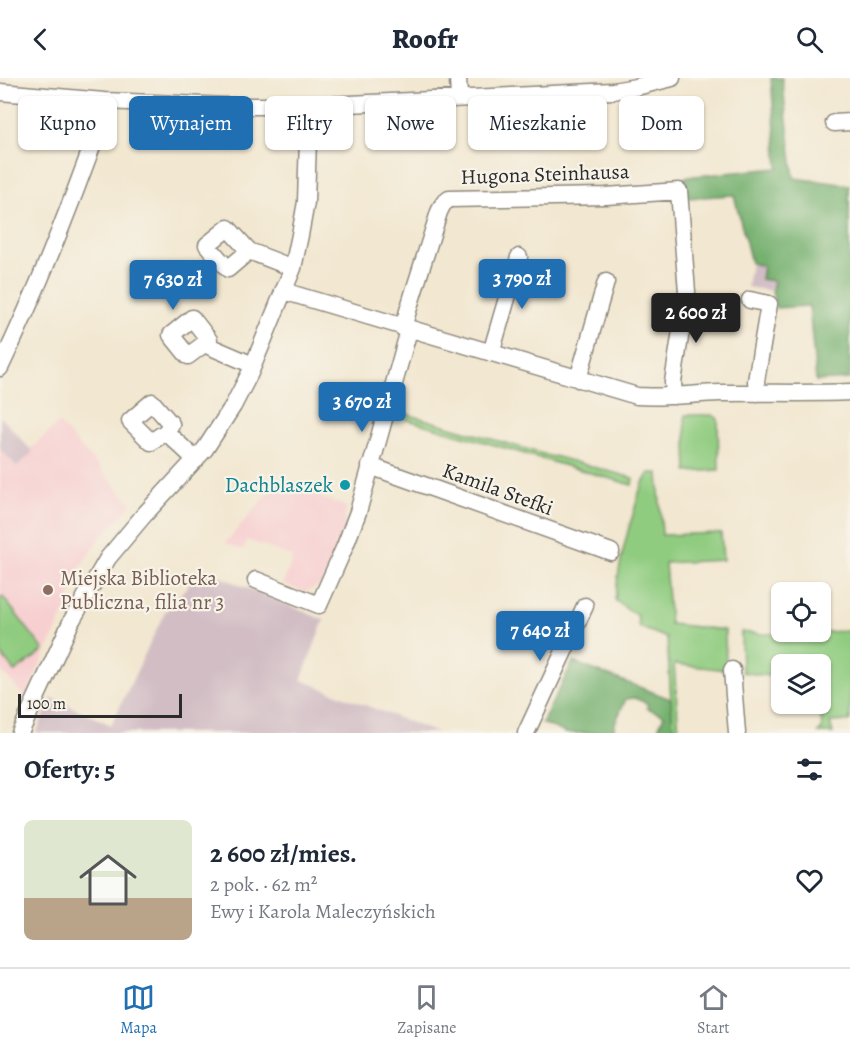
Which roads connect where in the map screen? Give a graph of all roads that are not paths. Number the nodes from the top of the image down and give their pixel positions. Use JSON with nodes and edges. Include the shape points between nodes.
{"nodes":[{"id":1,"x":458,"y":78,"type":"edge"},
{"id":2,"x":672,"y":78,"type":"edge"},
{"id":3,"x":635,"y":83,"type":"edge"},
{"id":4,"x":0,"y":92,"type":"edge"},
{"id":5,"x":46,"y":96,"type":"edge"},
{"id":6,"x":459,"y":98,"type":"junction"},
{"id":7,"x":117,"y":102,"type":"edge"},
{"id":8,"x":353,"y":104,"type":"edge"},
{"id":9,"x":265,"y":106,"type":"edge"},
{"id":10,"x":91,"y":150,"type":"edge"},
{"id":11,"x":308,"y":150,"type":"edge"},
{"id":12,"x":249,"y":251,"type":"dead end"},
{"id":13,"x":519,"y":257,"type":"dead end"},
{"id":14,"x":292,"y":268,"type":"junction"},
{"id":15,"x":606,"y":282,"type":"dead end"},
{"id":16,"x":283,"y":291,"type":"junction"},
{"id":17,"x":750,"y":300,"type":"dead end"},
{"id":18,"x":406,"y":329,"type":"junction"},
{"id":19,"x":204,"y":344,"type":"dead end"},
{"id":20,"x":491,"y":353,"type":"junction"},
{"id":21,"x":253,"y":365,"type":"junction"},
{"id":22,"x":0,"y":368,"type":"edge"},
{"id":23,"x":578,"y":379,"type":"junction"},
{"id":24,"x":850,"y":392,"type":"edge"},
{"id":25,"x":757,"y":393,"type":"junction"},
{"id":26,"x":674,"y":396,"type":"junction"},
{"id":27,"x":166,"y":432,"type":"dead end"},
{"id":28,"x":196,"y":460,"type":"junction"},
{"id":29,"x":370,"y":466,"type":"junction"},
{"id":30,"x":611,"y":552,"type":"dead end"},
{"id":31,"x":256,"y":579,"type":"dead end"},
{"id":32,"x":585,"y":606,"type":"dead end"},
{"id":33,"x":732,"y":670,"type":"dead end"},
{"id":34,"x":20,"y":733,"type":"edge"},
{"id":35,"x":526,"y":733,"type":"edge"},
{"id":36,"x":736,"y":733,"type":"edge"}],
"edges":[{"from":1,"to":6,"type":"street"},
{"from":2,"to":3,"type":"street"},
{"from":3,"to":6,"type":"street","via":[[613,91]]},
{"from":4,"to":5,"type":"street"},
{"from":6,"to":8,"type":"street"},
{"from":7,"to":9,"type":"street"},
{"from":10,"to":22,"type":"street"},
{"from":11,"to":14,"type":"street","via":[[306,202]]},
{"from":12,"to":14,"type":"street"},
{"from":13,"to":20,"type":"street"},
{"from":14,"to":16,"type":"street"},
{"from":15,"to":23,"type":"street"},
{"from":16,"to":18,"type":"street"},
{"from":16,"to":21,"type":"street"},
{"from":17,"to":25,"type":"street","via":[[769,304]]},
{"from":18,"to":20,"type":"street"},
{"from":18,"to":26,"type":"street","name":"Hugona Steinhausa","via":[[416,281],[439,212],[442,204],[451,199],[679,191],[687,292]]},
{"from":18,"to":29,"type":"street"},
{"from":19,"to":21,"type":"street"},
{"from":20,"to":23,"type":"street"},
{"from":21,"to":28,"type":"street","via":[[233,406]]},
{"from":23,"to":26,"type":"street","via":[[637,396]]},
{"from":24,"to":25,"type":"street"},
{"from":25,"to":26,"type":"street"},
{"from":27,"to":28,"type":"street"},
{"from":28,"to":34,"type":"street","via":[[108,558],[72,620]]},
{"from":29,"to":30,"type":"street","name":"Kamila Stefki"},
{"from":29,"to":31,"type":"street","via":[[345,546],[319,605]]},
{"from":32,"to":35,"type":"street"},
{"from":33,"to":36,"type":"street"}]}
